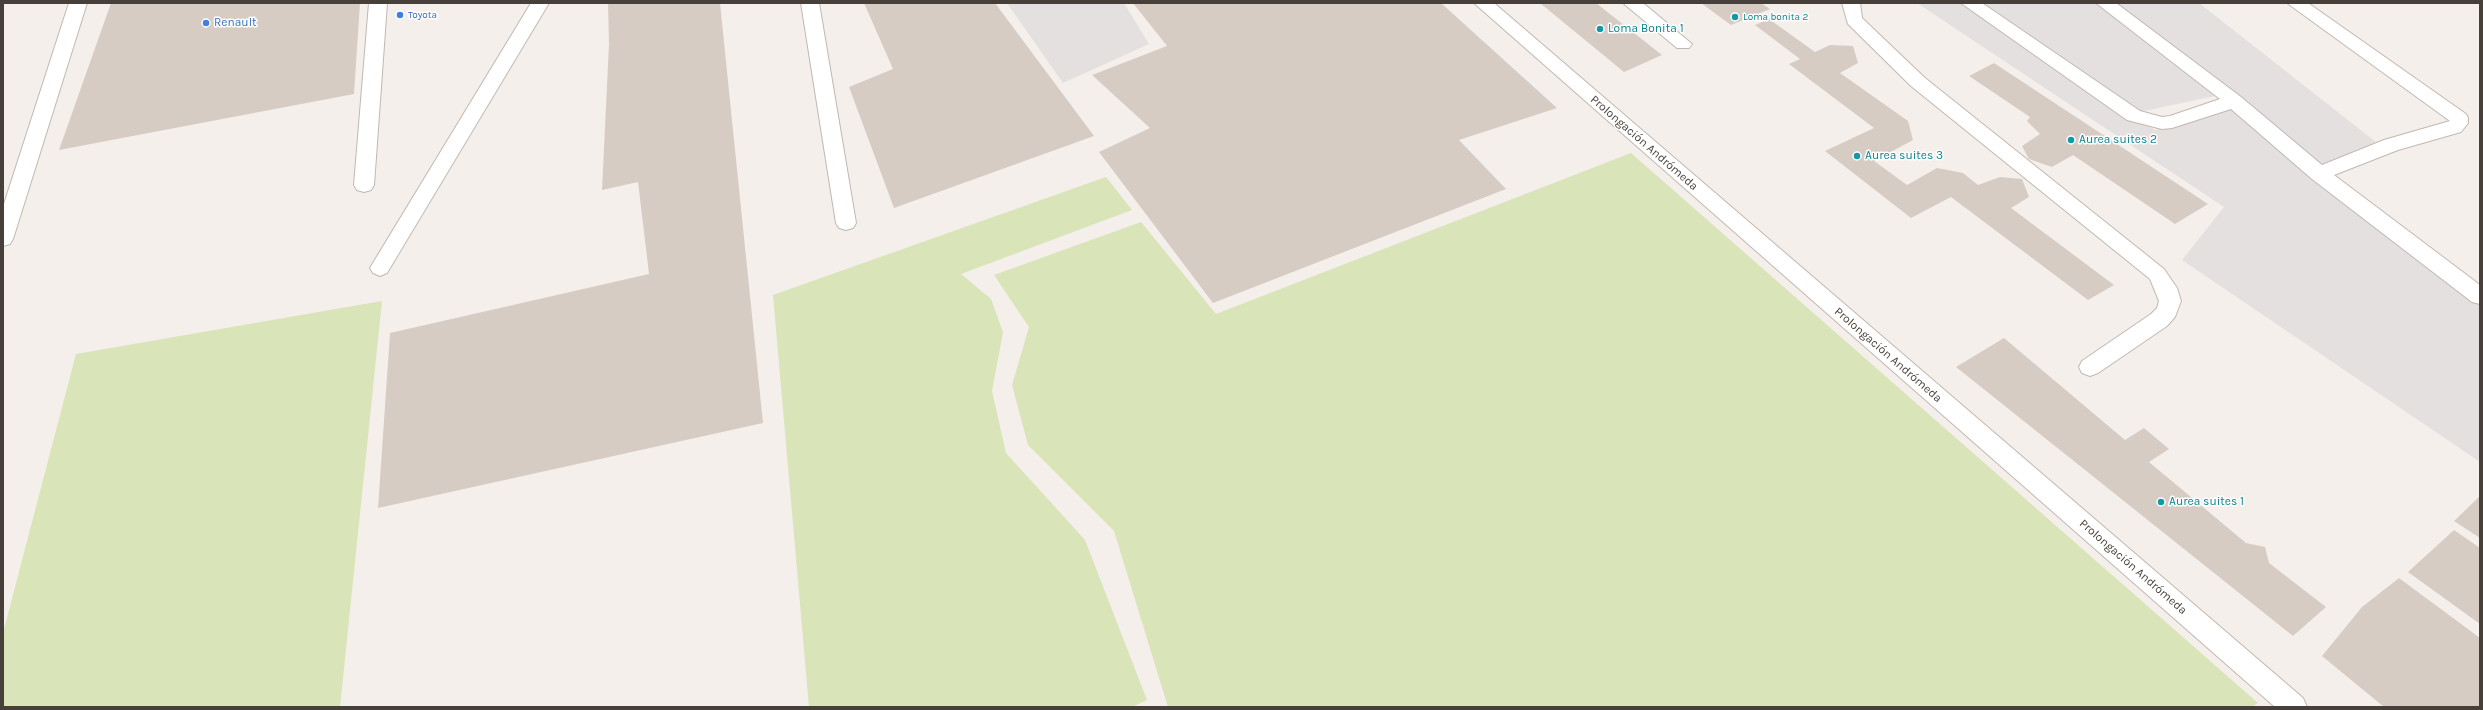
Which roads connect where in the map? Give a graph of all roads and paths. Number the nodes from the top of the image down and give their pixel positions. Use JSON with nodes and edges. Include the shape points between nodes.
{"nodes":[{"id":1,"x":78,"y":3,"type":"edge"},
{"id":2,"x":378,"y":3,"type":"edge"},
{"id":3,"x":540,"y":3,"type":"edge"},
{"id":4,"x":810,"y":3,"type":"edge"},
{"id":5,"x":1483,"y":3,"type":"edge"},
{"id":6,"x":1632,"y":3,"type":"edge"},
{"id":7,"x":1851,"y":3,"type":"edge"},
{"id":8,"x":1970,"y":3,"type":"edge"},
{"id":9,"x":2105,"y":3,"type":"edge"},
{"id":10,"x":2296,"y":3,"type":"edge"},
{"id":11,"x":1683,"y":44,"type":"dead end"},
{"id":12,"x":2234,"y":101,"type":"junction"},
{"id":13,"x":2319,"y":174,"type":"junction"},
{"id":14,"x":364,"y":185,"type":"dead end"},
{"id":15,"x":846,"y":223,"type":"dead end"},
{"id":16,"x":3,"y":239,"type":"edge"},
{"id":17,"x":380,"y":268,"type":"dead end"},
{"id":18,"x":2480,"y":296,"type":"edge"},
{"id":19,"x":2090,"y":367,"type":"dead end"},
{"id":20,"x":2294,"y":707,"type":"edge"}],
"edges":[{"from":1,"to":16,"type":"street"},
{"from":2,"to":14,"type":"street"},
{"from":3,"to":17,"type":"street"},
{"from":4,"to":15,"type":"street"},
{"from":5,"to":20,"type":"street","name":"Prolongación Andrómeda"},
{"from":6,"to":11,"type":"street"},
{"from":7,"to":19,"type":"street","via":[[1854,20],[1918,82],[2157,274],[2166,288],[2170,301],[2167,311],[2159,320]]},
{"from":8,"to":12,"type":"street","via":[[2134,116],[2162,123],[2172,122]]},
{"from":9,"to":12,"type":"street"},
{"from":10,"to":13,"type":"street","via":[[2454,112],[2459,118],[2454,127],[2391,145]]},
{"from":12,"to":13,"type":"street"},
{"from":13,"to":18,"type":"street"}]}
